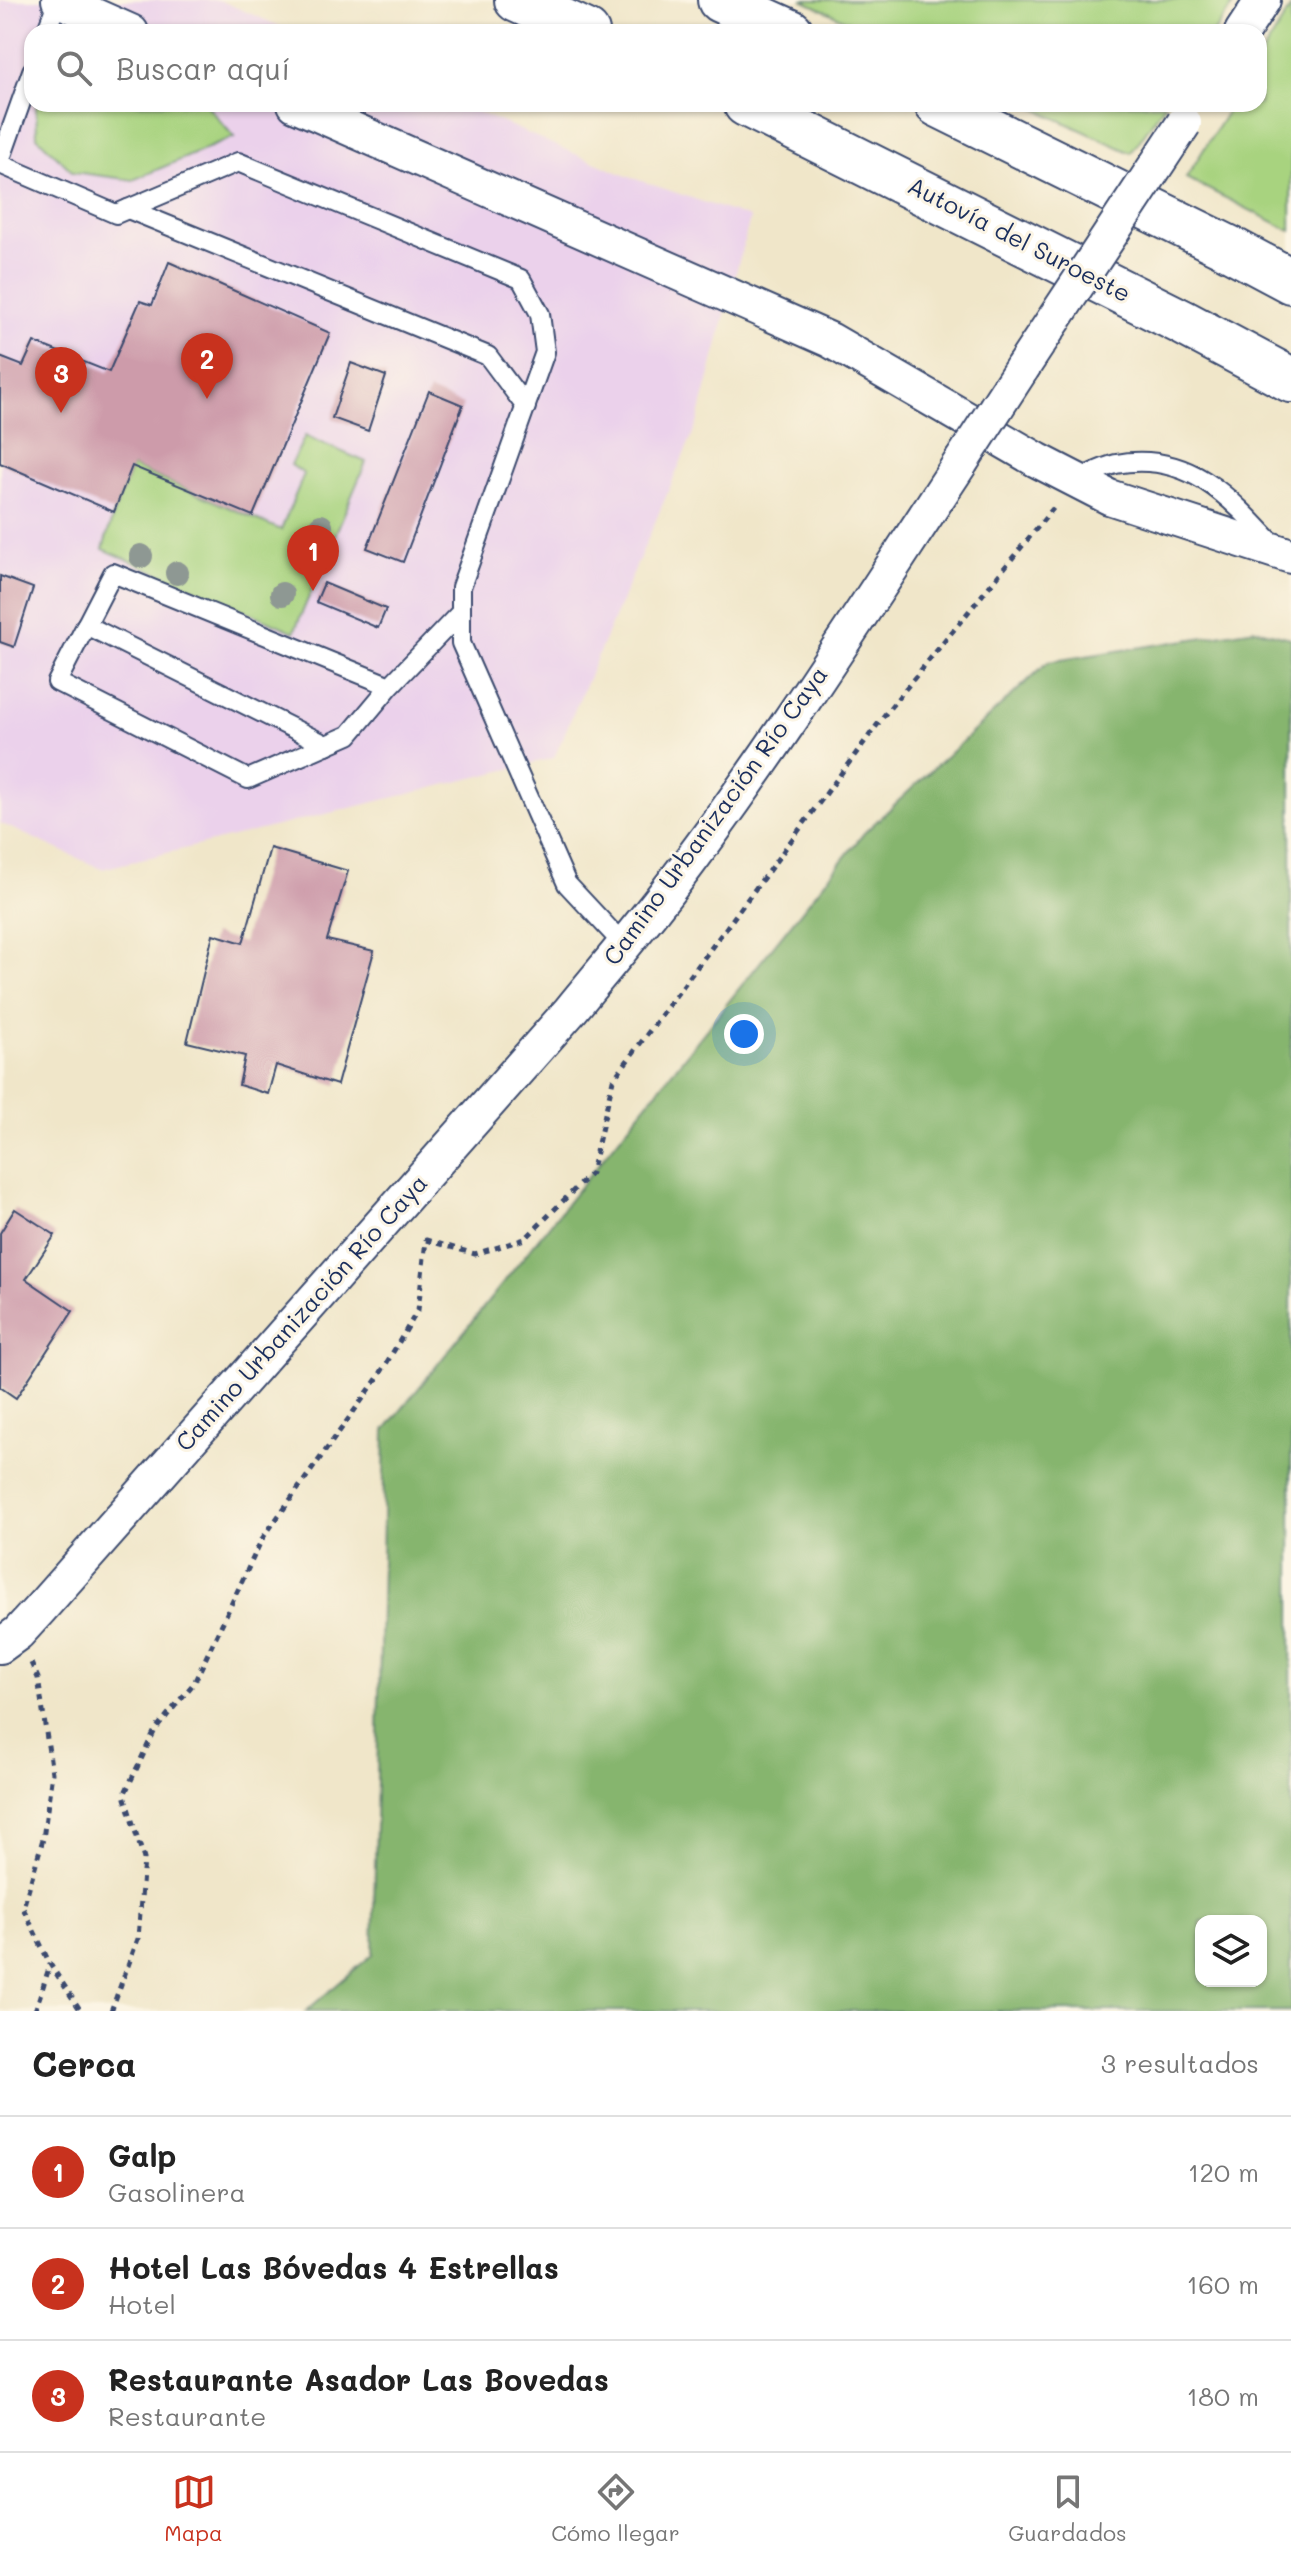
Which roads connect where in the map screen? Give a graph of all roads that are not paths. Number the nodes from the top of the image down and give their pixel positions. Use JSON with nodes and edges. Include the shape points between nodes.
{"nodes":[{"id":1,"x":58,"y":0,"type":"edge"},
{"id":2,"x":517,"y":0,"type":"edge"},
{"id":3,"x":720,"y":0,"type":"edge"},
{"id":4,"x":1263,"y":0,"type":"edge"},
{"id":5,"x":49,"y":24,"type":"edge"},
{"id":6,"x":113,"y":24,"type":"edge"},
{"id":7,"x":570,"y":24,"type":"edge"},
{"id":8,"x":773,"y":24,"type":"edge"},
{"id":9,"x":1247,"y":24,"type":"edge"},
{"id":10,"x":24,"y":88,"type":"edge"},
{"id":11,"x":313,"y":112,"type":"edge"},
{"id":12,"x":762,"y":112,"type":"edge"},
{"id":13,"x":953,"y":112,"type":"edge"},
{"id":14,"x":1190,"y":113,"type":"edge"},
{"id":15,"x":5,"y":130,"type":"edge"},
{"id":16,"x":0,"y":162,"type":"edge"},
{"id":17,"x":128,"y":209,"type":"junction"},
{"id":18,"x":1291,"y":281,"type":"edge"},
{"id":19,"x":1291,"y":380,"type":"edge"},
{"id":20,"x":526,"y":407,"type":"junction"},
{"id":21,"x":1076,"y":480,"type":"junction"},
{"id":22,"x":1286,"y":554,"type":"edge"},
{"id":23,"x":461,"y":612,"type":"junction"},
{"id":24,"x":86,"y":625,"type":"junction"},
{"id":25,"x":390,"y":686,"type":"junction"},
{"id":26,"x":326,"y":745,"type":"junction"},
{"id":27,"x":624,"y":945,"type":"junction"},
{"id":28,"x":9,"y":1640,"type":"edge"}],
"edges":[{"from":1,"to":5,"type":"lane"},
{"from":1,"to":6,"type":"street"},
{"from":2,"to":7,"type":"highway"},
{"from":3,"to":8,"type":"highway"},
{"from":4,"to":9,"type":"street"},
{"from":10,"to":15,"type":"lane"},
{"from":11,"to":21,"type":"street","via":[[830,340]]},
{"from":12,"to":19,"type":"highway","name":"Autovía del Suroeste"},
{"from":13,"to":18,"type":"highway"},
{"from":14,"to":27,"type":"street","name":"Camino Urbanización Río Caya","bridge":true,"via":[[811,689]]},
{"from":15,"to":16,"type":"lane"},
{"from":16,"to":17,"type":"lane","via":[[116,214]]},
{"from":17,"to":20,"type":"lane","via":[[488,356]]},
{"from":17,"to":20,"type":"lane","via":[[238,162],[521,279],[540,314],[545,352]]},
{"from":20,"to":23,"type":"lane","via":[[461,587]]},
{"from":21,"to":22,"type":"street","via":[[1109,497]]},
{"from":21,"to":22,"type":"lane","via":[[1114,465],[1149,461],[1180,467],[1217,487]]},
{"from":23,"to":25,"type":"lane"},
{"from":23,"to":27,"type":"lane","via":[[461,643],[567,884]]},
{"from":24,"to":25,"type":"lane","via":[[113,573]]},
{"from":24,"to":26,"type":"lane"},
{"from":24,"to":26,"type":"lane","via":[[57,682],[248,779]]},
{"from":25,"to":26,"type":"lane","via":[[349,735]]},
{"from":27,"to":28,"type":"street","name":"Camino Urbanización Río Caya"}]}
